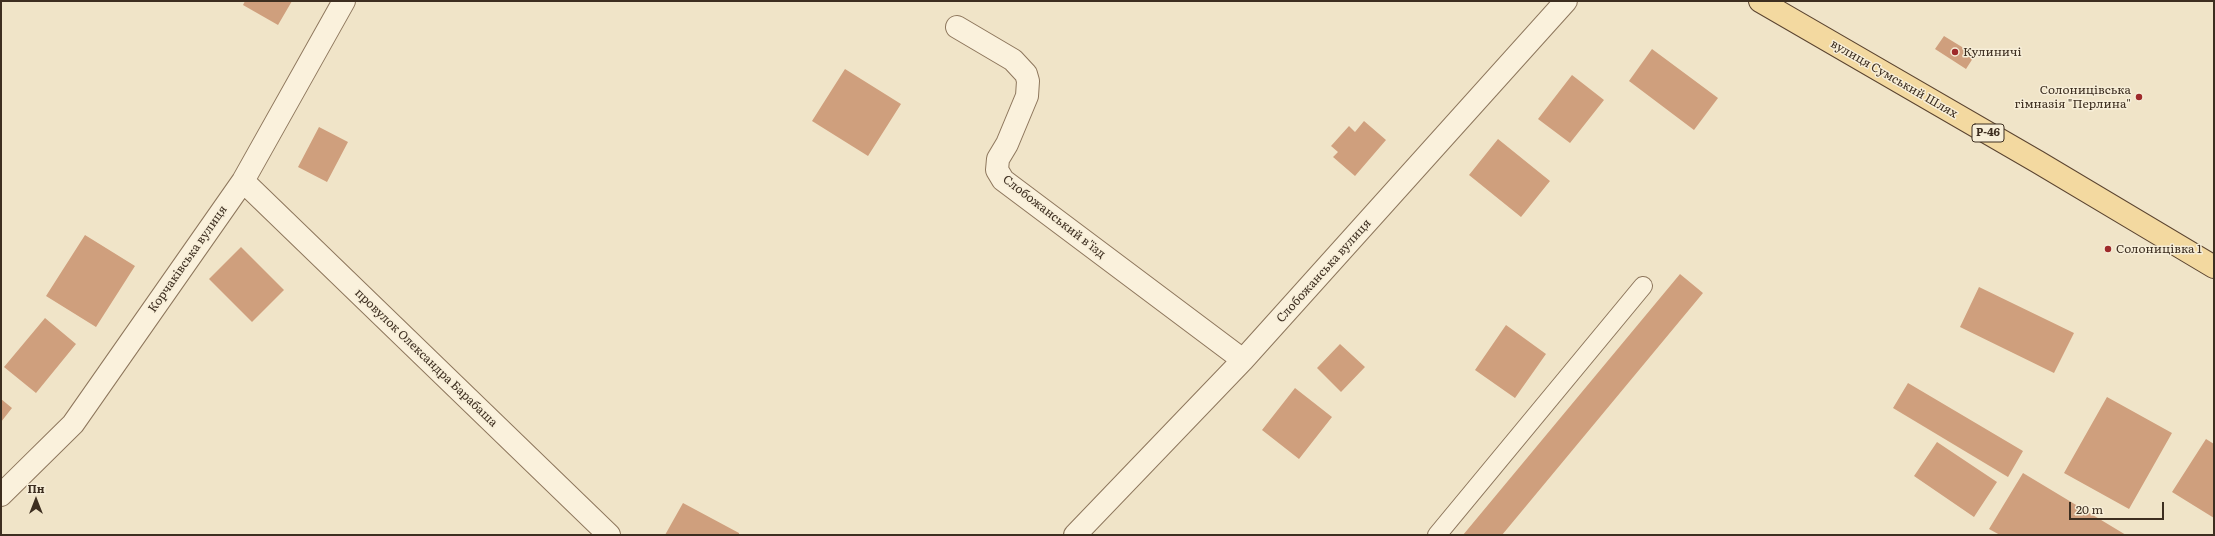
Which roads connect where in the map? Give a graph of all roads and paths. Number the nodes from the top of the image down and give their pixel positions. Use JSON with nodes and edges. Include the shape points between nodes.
{"nodes":[{"id":1,"x":344,"y":1,"type":"edge"},
{"id":2,"x":1566,"y":1,"type":"edge"},
{"id":3,"x":1760,"y":1,"type":"edge"},
{"id":4,"x":957,"y":27,"type":"dead end"},
{"id":5,"x":243,"y":181,"type":"junction"},
{"id":6,"x":2214,"y":267,"type":"edge"},
{"id":7,"x":1643,"y":286,"type":"dead end"},
{"id":8,"x":1243,"y":360,"type":"junction"},
{"id":9,"x":1,"y":495,"type":"edge"},
{"id":10,"x":609,"y":535,"type":"edge"},
{"id":11,"x":1075,"y":535,"type":"edge"},
{"id":12,"x":1437,"y":535,"type":"edge"}],
"edges":[{"from":1,"to":5,"type":"street","name":"Корчаківська вулиця"},
{"from":2,"to":8,"type":"street","name":"Слобожанська вулиця"},
{"from":3,"to":6,"type":"main road","name":"вулиця Сумський Шлях","number":"Р-46"},
{"from":4,"to":8,"type":"street","name":"Слобожанський в'їзд","via":[[1013,60],[1026,74],[1027,96],[998,159],[997,170],[1003,180]]},
{"from":5,"to":9,"type":"street","name":"Корчаківська вулиця","via":[[72,424]]},
{"from":5,"to":10,"type":"street","name":"провулок Олександра Барабаша"},
{"from":7,"to":12,"type":"lane"},
{"from":8,"to":11,"type":"street","name":"Слобожанська вулиця"}]}
